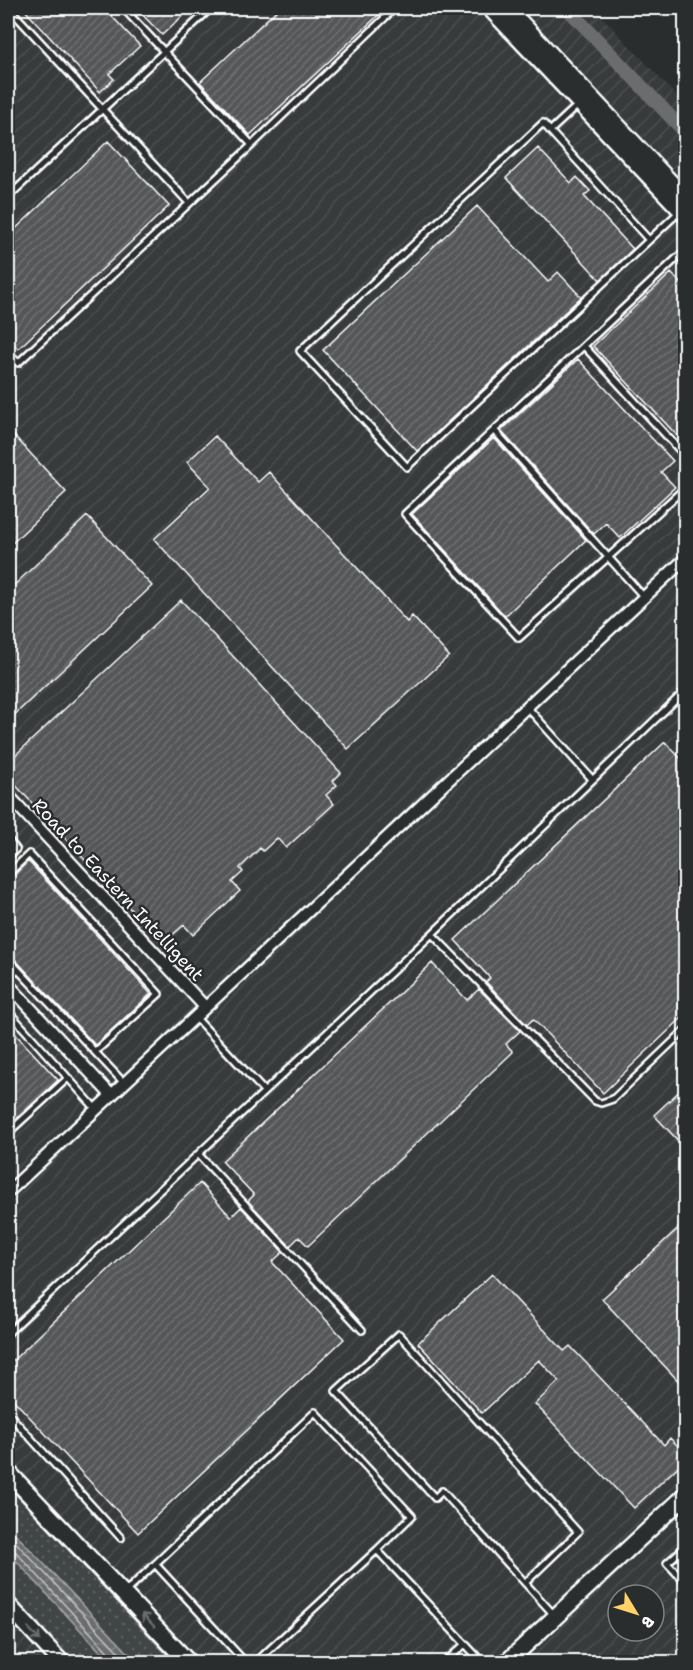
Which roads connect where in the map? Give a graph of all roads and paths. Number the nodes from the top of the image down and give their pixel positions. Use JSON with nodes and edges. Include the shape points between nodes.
{"nodes":[{"id":1,"x":9,"y":8,"type":"edge"},
{"id":2,"x":123,"y":8,"type":"edge"},
{"id":3,"x":211,"y":8,"type":"edge"},
{"id":4,"x":394,"y":8,"type":"edge"},
{"id":5,"x":490,"y":8,"type":"edge"},
{"id":6,"x":507,"y":8,"type":"edge"},
{"id":7,"x":164,"y":51,"type":"junction"},
{"id":8,"x":580,"y":103,"type":"junction"},
{"id":9,"x":103,"y":108,"type":"junction"},
{"id":10,"x":550,"y":131,"type":"junction"},
{"id":11,"x":252,"y":145,"type":"junction"},
{"id":12,"x":8,"y":197,"type":"edge"},
{"id":13,"x":189,"y":203,"type":"junction"},
{"id":14,"x":684,"y":208,"type":"edge"},
{"id":15,"x":649,"y":240,"type":"junction"},
{"id":16,"x":686,"y":264,"type":"edge"},
{"id":17,"x":584,"y":346,"type":"junction"},
{"id":18,"x":8,"y":352,"type":"edge"},
{"id":19,"x":494,"y":430,"type":"junction"},
{"id":20,"x":686,"y":457,"type":"edge"},
{"id":21,"x":686,"y":487,"type":"edge"},
{"id":22,"x":608,"y":557,"type":"junction"},
{"id":23,"x":686,"y":558,"type":"edge"},
{"id":24,"x":644,"y":597,"type":"junction"},
{"id":25,"x":686,"y":690,"type":"edge"},
{"id":26,"x":527,"y":707,"type":"junction"},
{"id":27,"x":592,"y":778,"type":"junction"},
{"id":28,"x":8,"y":795,"type":"edge"},
{"id":29,"x":8,"y":839,"type":"edge"},
{"id":30,"x":8,"y":858,"type":"edge"},
{"id":31,"x":8,"y":874,"type":"edge"},
{"id":32,"x":432,"y":934,"type":"junction"},
{"id":33,"x":8,"y":959,"type":"edge"},
{"id":34,"x":8,"y":984,"type":"edge"},
{"id":35,"x":205,"y":1007,"type":"junction"},
{"id":36,"x":8,"y":1011,"type":"edge"},
{"id":37,"x":194,"y":1017,"type":"junction"},
{"id":38,"x":686,"y":1029,"type":"edge"},
{"id":39,"x":95,"y":1052,"type":"junction"},
{"id":40,"x":68,"y":1078,"type":"junction"},
{"id":41,"x":124,"y":1083,"type":"junction"},
{"id":42,"x":264,"y":1091,"type":"junction"},
{"id":43,"x":111,"y":1095,"type":"junction"},
{"id":44,"x":96,"y":1109,"type":"junction"},
{"id":45,"x":8,"y":1133,"type":"edge"},
{"id":46,"x":198,"y":1155,"type":"junction"},
{"id":47,"x":8,"y":1192,"type":"edge"},
{"id":48,"x":362,"y":1330,"type":"dead end"},
{"id":49,"x":8,"y":1333,"type":"edge"},
{"id":50,"x":8,"y":1413,"type":"edge"},
{"id":51,"x":8,"y":1472,"type":"edge"},
{"id":52,"x":686,"y":1495,"type":"edge"},
{"id":53,"x":121,"y":1538,"type":"dead end"},
{"id":54,"x":686,"y":1546,"type":"edge"},
{"id":55,"x":377,"y":1551,"type":"junction"},
{"id":56,"x":155,"y":1564,"type":"junction"},
{"id":57,"x":686,"y":1582,"type":"edge"},
{"id":58,"x":525,"y":1583,"type":"junction"},
{"id":59,"x":123,"y":1594,"type":"junction"},
{"id":60,"x":8,"y":1605,"type":"edge"},
{"id":61,"x":556,"y":1617,"type":"junction"},
{"id":62,"x":465,"y":1644,"type":"junction"},
{"id":63,"x":61,"y":1662,"type":"edge"},
{"id":64,"x":188,"y":1662,"type":"edge"},
{"id":65,"x":246,"y":1662,"type":"edge"},
{"id":66,"x":445,"y":1662,"type":"edge"},
{"id":67,"x":482,"y":1662,"type":"edge"},
{"id":68,"x":507,"y":1662,"type":"edge"}],
"edges":[{"from":1,"to":9,"type":"lane"},
{"from":2,"to":7,"type":"lane"},
{"from":3,"to":7,"type":"lane"},
{"from":4,"to":11,"type":"lane"},
{"from":5,"to":8,"type":"street"},
{"from":6,"to":14,"type":"street"},
{"from":7,"to":9,"type":"lane"},
{"from":7,"to":11,"type":"lane"},
{"from":8,"to":10,"type":"lane"},
{"from":8,"to":14,"type":"street"},
{"from":9,"to":12,"type":"lane"},
{"from":9,"to":13,"type":"lane"},
{"from":10,"to":15,"type":"lane"},
{"from":10,"to":15,"type":"lane","via":[[543,123],[300,351],[407,467]]},
{"from":11,"to":13,"type":"lane"},
{"from":13,"to":18,"type":"lane","via":[[18,363]]},
{"from":14,"to":15,"type":"lane"},
{"from":16,"to":17,"type":"lane","via":[[678,256]]},
{"from":17,"to":19,"type":"lane"},
{"from":17,"to":20,"type":"lane"},
{"from":19,"to":22,"type":"lane"},
{"from":19,"to":22,"type":"lane","via":[[405,514],[519,638]]},
{"from":21,"to":22,"type":"lane"},
{"from":22,"to":24,"type":"lane"},
{"from":23,"to":24,"type":"street"},
{"from":24,"to":26,"type":"street"},
{"from":25,"to":27,"type":"lane"},
{"from":26,"to":27,"type":"lane"},
{"from":26,"to":35,"type":"street"},
{"from":27,"to":32,"type":"lane"},
{"from":28,"to":35,"type":"street","name":"Road to Eastern Intelligent"},
{"from":29,"to":30,"type":"lane","via":[[16,849]]},
{"from":31,"to":39,"type":"lane","via":[[29,854],[159,994]]},
{"from":32,"to":38,"type":"lane","via":[[595,1101],[613,1099]]},
{"from":32,"to":42,"type":"lane"},
{"from":33,"to":39,"type":"lane"},
{"from":34,"to":43,"type":"street"},
{"from":35,"to":37,"type":"street"},
{"from":36,"to":40,"type":"lane"},
{"from":37,"to":41,"type":"street"},
{"from":37,"to":42,"type":"lane"},
{"from":39,"to":41,"type":"lane"},
{"from":40,"to":44,"type":"lane"},
{"from":40,"to":45,"type":"lane"},
{"from":41,"to":43,"type":"street"},
{"from":42,"to":46,"type":"lane"},
{"from":43,"to":44,"type":"street"},
{"from":44,"to":47,"type":"street"},
{"from":46,"to":48,"type":"lane"},
{"from":46,"to":49,"type":"lane"},
{"from":50,"to":53,"type":"lane"},
{"from":51,"to":59,"type":"street"},
{"from":52,"to":61,"type":"street"},
{"from":54,"to":57,"type":"lane","via":[[668,1563]]},
{"from":55,"to":56,"type":"lane","via":[[412,1516],[315,1412]]},
{"from":55,"to":62,"type":"lane"},
{"from":55,"to":65,"type":"lane","via":[[257,1661]]},
{"from":56,"to":59,"type":"lane"},
{"from":56,"to":65,"type":"lane"},
{"from":58,"to":58,"type":"lane","via":[[442,1491],[435,1498],[336,1391],[399,1334],[578,1532]]},
{"from":58,"to":61,"type":"lane"},
{"from":64,"to":59,"type":"street","one_way":true},
{"from":60,"to":63,"type":"street","one_way":true},
{"from":61,"to":68,"type":"street"},
{"from":62,"to":66,"type":"lane"},
{"from":62,"to":67,"type":"lane"}]}
